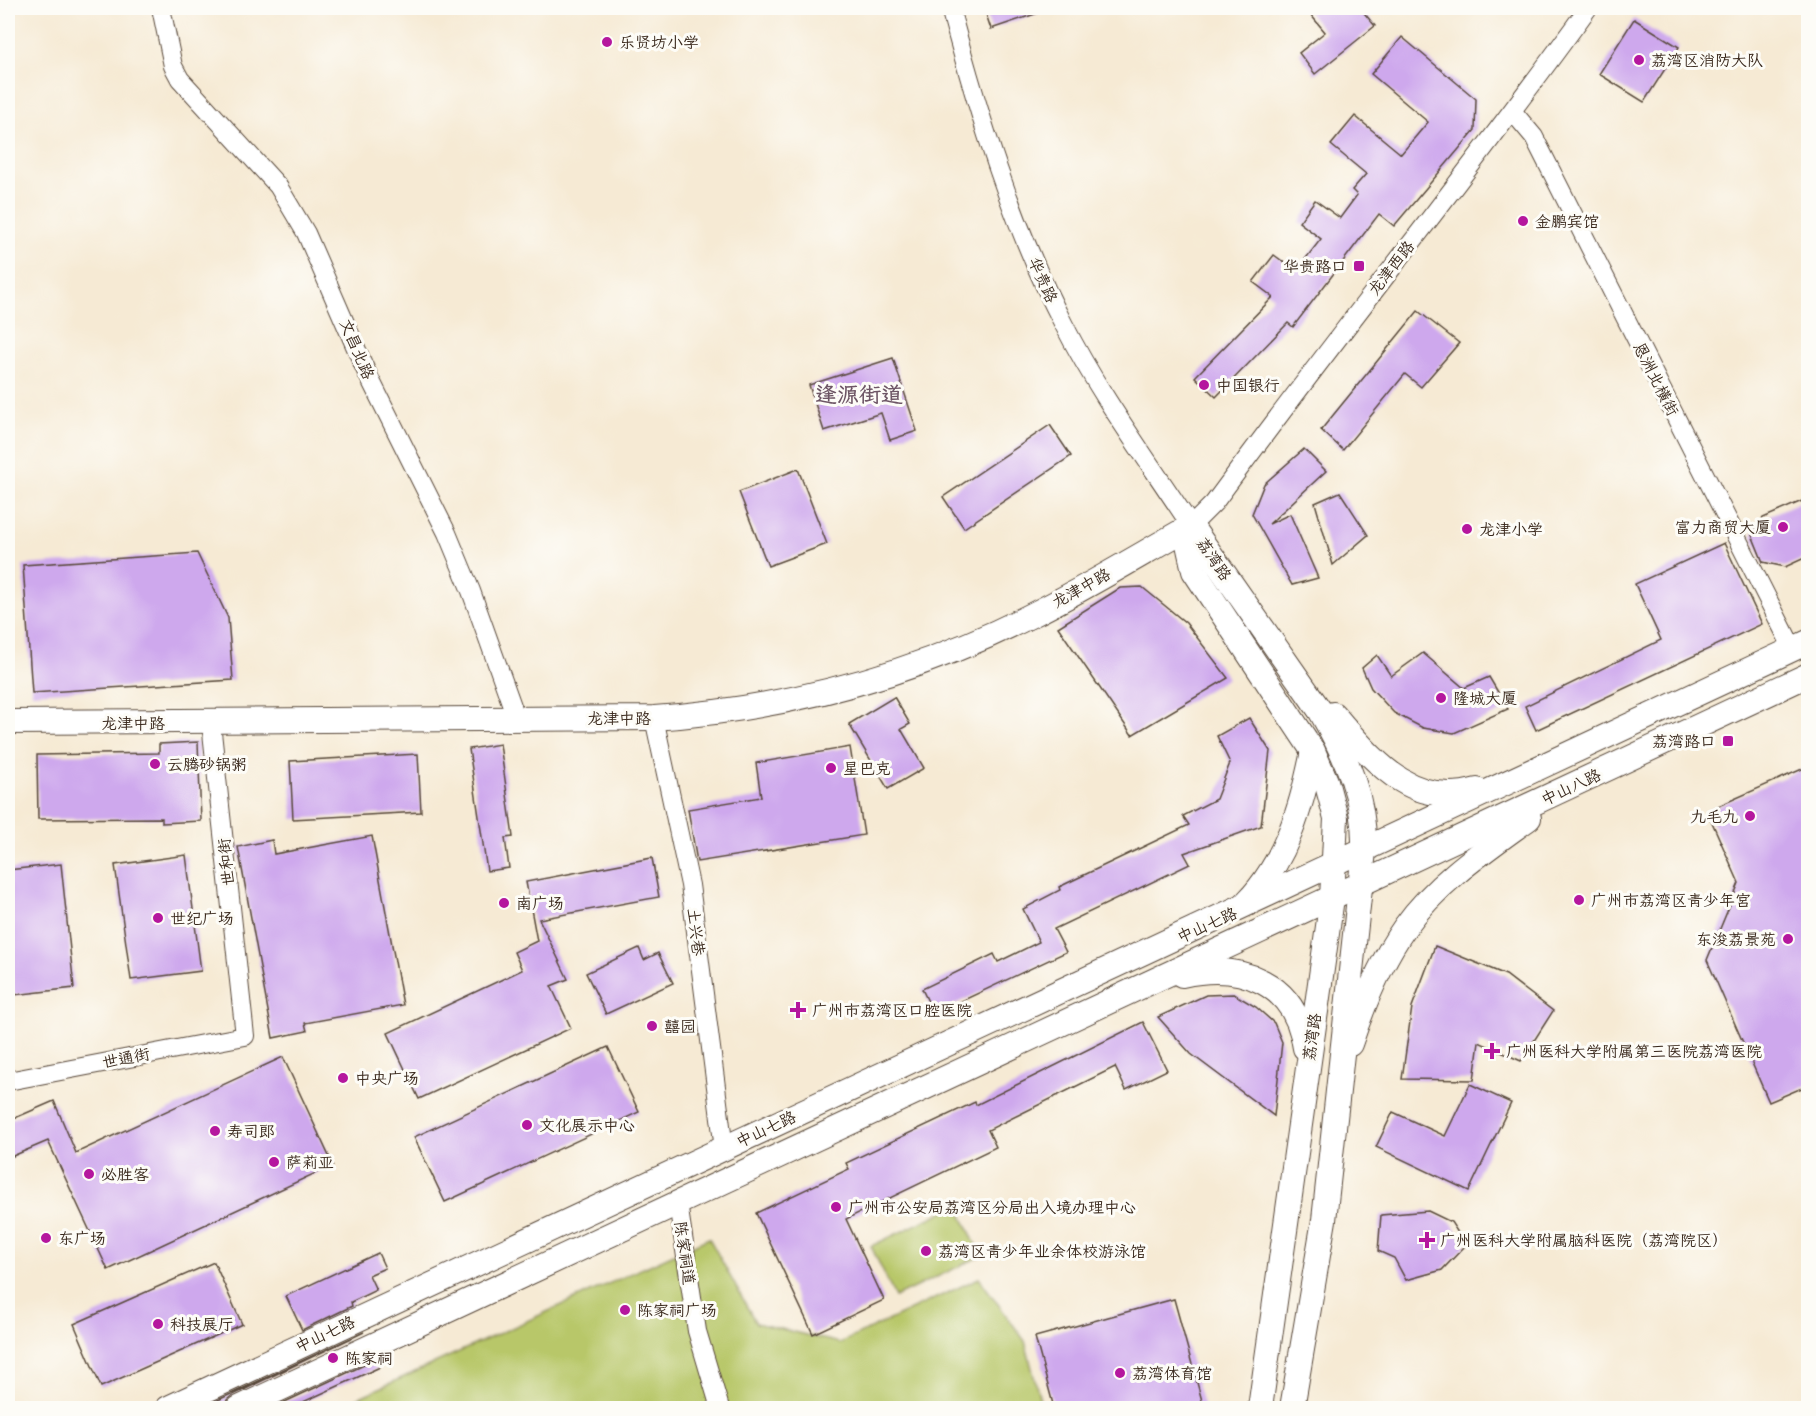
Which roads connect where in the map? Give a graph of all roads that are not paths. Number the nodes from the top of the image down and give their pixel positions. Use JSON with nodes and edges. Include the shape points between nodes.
{"nodes":[{"id":1,"x":161,"y":8,"type":"edge"},
{"id":2,"x":950,"y":8,"type":"edge"},
{"id":3,"x":1588,"y":8,"type":"edge"},
{"id":4,"x":1513,"y":112,"type":"junction"},
{"id":5,"x":1191,"y":526,"type":"junction"},
{"id":6,"x":1801,"y":646,"type":"edge"},
{"id":7,"x":1293,"y":670,"type":"junction"},
{"id":8,"x":1809,"y":675,"type":"edge"},
{"id":9,"x":516,"y":717,"type":"junction"},
{"id":10,"x":654,"y":718,"type":"junction"},
{"id":11,"x":8,"y":722,"type":"edge"},
{"id":12,"x":211,"y":723,"type":"junction"},
{"id":13,"x":1313,"y":751,"type":"junction"},
{"id":14,"x":1530,"y":772,"type":"junction"},
{"id":15,"x":1564,"y":791,"type":"junction"},
{"id":16,"x":1365,"y":851,"type":"junction"},
{"id":17,"x":1334,"y":866,"type":"junction"},
{"id":18,"x":1361,"y":884,"type":"junction"},
{"id":19,"x":1332,"y":898,"type":"junction"},
{"id":20,"x":1238,"y":911,"type":"junction"},
{"id":21,"x":1153,"y":980,"type":"junction"},
{"id":22,"x":245,"y":1036,"type":"joint"},
{"id":23,"x":1308,"y":1068,"type":"junction"},
{"id":24,"x":8,"y":1081,"type":"edge"},
{"id":25,"x":1334,"y":1108,"type":"junction"},
{"id":26,"x":724,"y":1149,"type":"junction"},
{"id":27,"x":678,"y":1203,"type":"junction"},
{"id":28,"x":168,"y":1408,"type":"edge"},
{"id":29,"x":239,"y":1408,"type":"edge"},
{"id":30,"x":720,"y":1408,"type":"edge"},
{"id":31,"x":1260,"y":1408,"type":"edge"},
{"id":32,"x":1292,"y":1408,"type":"edge"}],
"edges":[{"from":1,"to":9,"type":"street","name":"文昌北路","via":[[172,66],[180,79],[278,186],[306,233],[366,371],[447,533]]},
{"from":2,"to":5,"type":"street","name":"华贵路","via":[[980,115],[1041,279],[1086,364]]},
{"from":3,"to":4,"type":"street","name":"龙津西路"},
{"from":4,"to":5,"type":"street","name":"龙津西路","via":[[1214,503]]},
{"from":4,"to":6,"type":"street","name":"恩洲北横街","via":[[1534,137]]},
{"from":5,"to":7,"type":"main road","name":"荔湾路"},
{"from":5,"to":10,"type":"main road","name":"龙津中路","via":[[1033,615],[948,653],[878,678],[758,708]]},
{"from":5,"to":13,"type":"main road","name":"荔湾路","via":[[1188,544],[1194,571]]},
{"from":6,"to":14,"type":"main road","name":"中山八路"},
{"from":7,"to":14,"type":"main road","via":[[1374,761],[1409,786],[1452,795]]},
{"from":7,"to":16,"type":"main road","name":"荔湾路","via":[[1321,712],[1348,767],[1363,810]]},
{"from":8,"to":15,"type":"main road","name":"中山八路"},
{"from":9,"to":10,"type":"main road","name":"龙津中路"},
{"from":9,"to":12,"type":"main road","name":"龙津中路"},
{"from":10,"to":26,"type":"street","name":"土兴巷","via":[[690,885]]},
{"from":11,"to":12,"type":"main road","name":"龙津中路"},
{"from":12,"to":22,"type":"street","name":"世和街"},
{"from":13,"to":17,"type":"main road","name":"荔湾路","via":[[1336,818]]},
{"from":13,"to":20,"type":"main road","via":[[1300,809],[1283,848],[1265,880]]},
{"from":14,"to":16,"type":"main road","name":"中山八路"},
{"from":15,"to":18,"type":"main road","name":"中山八路"},
{"from":15,"to":25,"type":"main road","via":[[1453,877],[1404,928],[1383,965],[1352,1040]]},
{"from":16,"to":17,"type":"main road","name":"中山七路"},
{"from":16,"to":18,"type":"main road","name":"荔湾路"},
{"from":17,"to":19,"type":"main road","name":"荔湾路"},
{"from":17,"to":20,"type":"main road","name":"中山七路"},
{"from":18,"to":19,"type":"main road","name":"中山八路"},
{"from":18,"to":25,"type":"main road","name":"荔湾路"},
{"from":19,"to":21,"type":"main road","name":"中山七路"},
{"from":19,"to":23,"type":"main road","name":"荔湾路"},
{"from":20,"to":26,"type":"main road","name":"中山七路"},
{"from":21,"to":23,"type":"main road","via":[[1203,970],[1241,974],[1262,981],[1281,992],[1299,1020]]},
{"from":21,"to":27,"type":"main road","name":"中山七路"},
{"from":22,"to":24,"type":"street","name":"世通街"},
{"from":23,"to":31,"type":"main road","name":"荔湾路"},
{"from":25,"to":32,"type":"main road","name":"荔湾路","via":[[1324,1220]]},
{"from":26,"to":28,"type":"main road","name":"中山七路"},
{"from":27,"to":29,"type":"main road","name":"中山七路"},
{"from":27,"to":30,"type":"street","name":"陈家祠道","via":[[697,1331]]}]}
